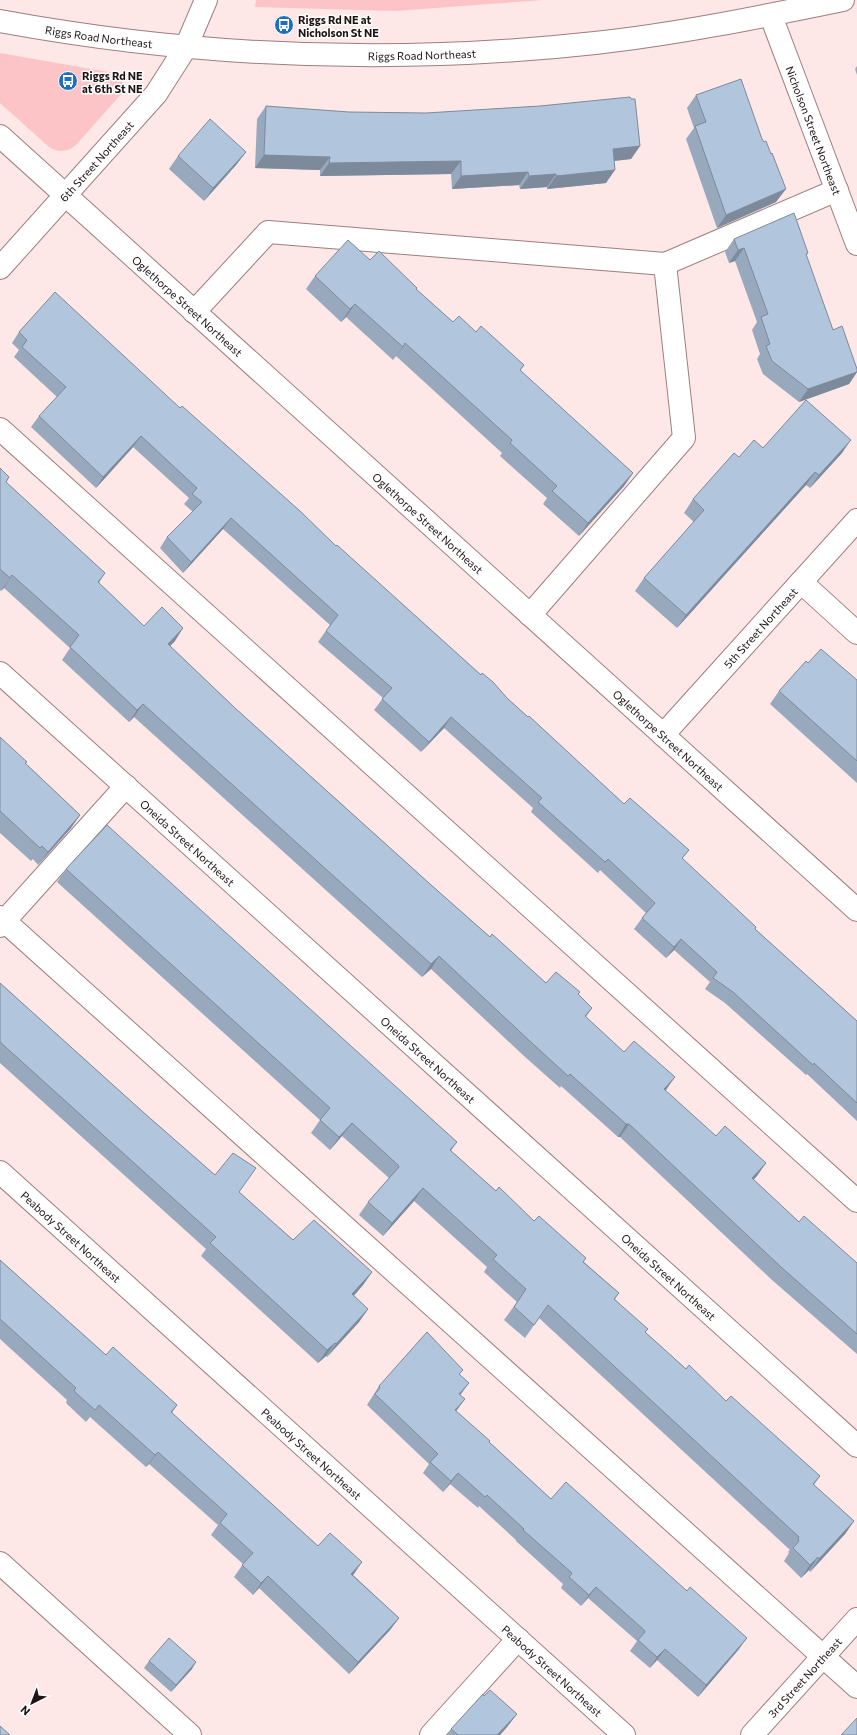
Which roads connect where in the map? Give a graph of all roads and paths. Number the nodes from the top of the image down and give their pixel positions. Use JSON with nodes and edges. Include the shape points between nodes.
{"nodes":[{"id":1,"x":206,"y":0,"type":"edge"},
{"id":2,"x":842,"y":0,"type":"edge"},
{"id":3,"x":771,"y":16,"type":"junction"},
{"id":4,"x":0,"y":21,"type":"edge"},
{"id":5,"x":186,"y":47,"type":"junction"},
{"id":6,"x":0,"y":136,"type":"edge"},
{"id":7,"x":837,"y":190,"type":"junction"},
{"id":8,"x":66,"y":196,"type":"junction"},
{"id":9,"x":857,"y":244,"type":"edge"},
{"id":10,"x":665,"y":264,"type":"junction"},
{"id":11,"x":0,"y":268,"type":"edge"},
{"id":12,"x":194,"y":312,"type":"junction"},
{"id":13,"x":0,"y":429,"type":"edge"},
{"id":14,"x":857,"y":520,"type":"edge"},
{"id":15,"x":801,"y":582,"type":"junction"},
{"id":16,"x":530,"y":615,"type":"junction"},
{"id":17,"x":857,"y":633,"type":"edge"},
{"id":18,"x":0,"y":673,"type":"edge"},
{"id":19,"x":663,"y":735,"type":"junction"},
{"id":20,"x":126,"y":786,"type":"junction"},
{"id":21,"x":857,"y":910,"type":"edge"},
{"id":22,"x":1,"y":921,"type":"edge"},
{"id":23,"x":0,"y":1172,"type":"edge"},
{"id":24,"x":857,"y":1200,"type":"edge"},
{"id":25,"x":857,"y":1446,"type":"edge"},
{"id":26,"x":0,"y":1563,"type":"edge"},
{"id":27,"x":857,"y":1619,"type":"edge"},
{"id":28,"x":518,"y":1639,"type":"junction"},
{"id":29,"x":823,"y":1657,"type":"junction"},
{"id":30,"x":857,"y":1687,"type":"edge"},
{"id":31,"x":190,"y":1735,"type":"edge"},
{"id":32,"x":431,"y":1735,"type":"edge"},
{"id":33,"x":624,"y":1735,"type":"edge"},
{"id":34,"x":752,"y":1735,"type":"edge"}],
"edges":[{"from":1,"to":5,"type":"street"},
{"from":2,"to":3,"type":"street","name":"Riggs Road Northeast"},
{"from":3,"to":5,"type":"street","name":"Riggs Road Northeast","via":[[604,42],[509,51],[414,56],[310,54]]},
{"from":3,"to":7,"type":"street","name":"Nicholson Street Northeast"},
{"from":4,"to":5,"type":"street","name":"Riggs Road Northeast"},
{"from":5,"to":8,"type":"street","name":"6th Street Northeast","via":[[148,104]]},
{"from":6,"to":8,"type":"street","name":"Oglethorpe Street Northeast"},
{"from":7,"to":9,"type":"street","name":"Nicholson Street Northeast"},
{"from":7,"to":10,"type":"street"},
{"from":8,"to":11,"type":"street","name":"6th Street Northeast"},
{"from":8,"to":12,"type":"street","name":"Oglethorpe Street Northeast"},
{"from":10,"to":12,"type":"street","via":[[268,232]]},
{"from":10,"to":16,"type":"street","via":[[684,438]]},
{"from":12,"to":16,"type":"street","name":"Oglethorpe Street Northeast"},
{"from":13,"to":24,"type":"street"},
{"from":14,"to":15,"type":"street","name":"5th Street Northeast"},
{"from":15,"to":17,"type":"street"},
{"from":15,"to":19,"type":"street","name":"5th Street Northeast"},
{"from":16,"to":19,"type":"street","name":"Oglethorpe Street Northeast"},
{"from":18,"to":20,"type":"street","name":"Oneida Street Northeast"},
{"from":19,"to":21,"type":"street","name":"Oglethorpe Street Northeast"},
{"from":20,"to":22,"type":"street"},
{"from":20,"to":25,"type":"street","name":"Oneida Street Northeast"},
{"from":22,"to":29,"type":"street"},
{"from":23,"to":28,"type":"street","name":"Peabody Street Northeast"},
{"from":26,"to":31,"type":"street"},
{"from":27,"to":29,"type":"street","name":"3rd Street Northeast"},
{"from":28,"to":32,"type":"street"},
{"from":28,"to":33,"type":"street","name":"Peabody Street Northeast"},
{"from":29,"to":30,"type":"street"},
{"from":29,"to":34,"type":"street","name":"3rd Street Northeast"}]}
